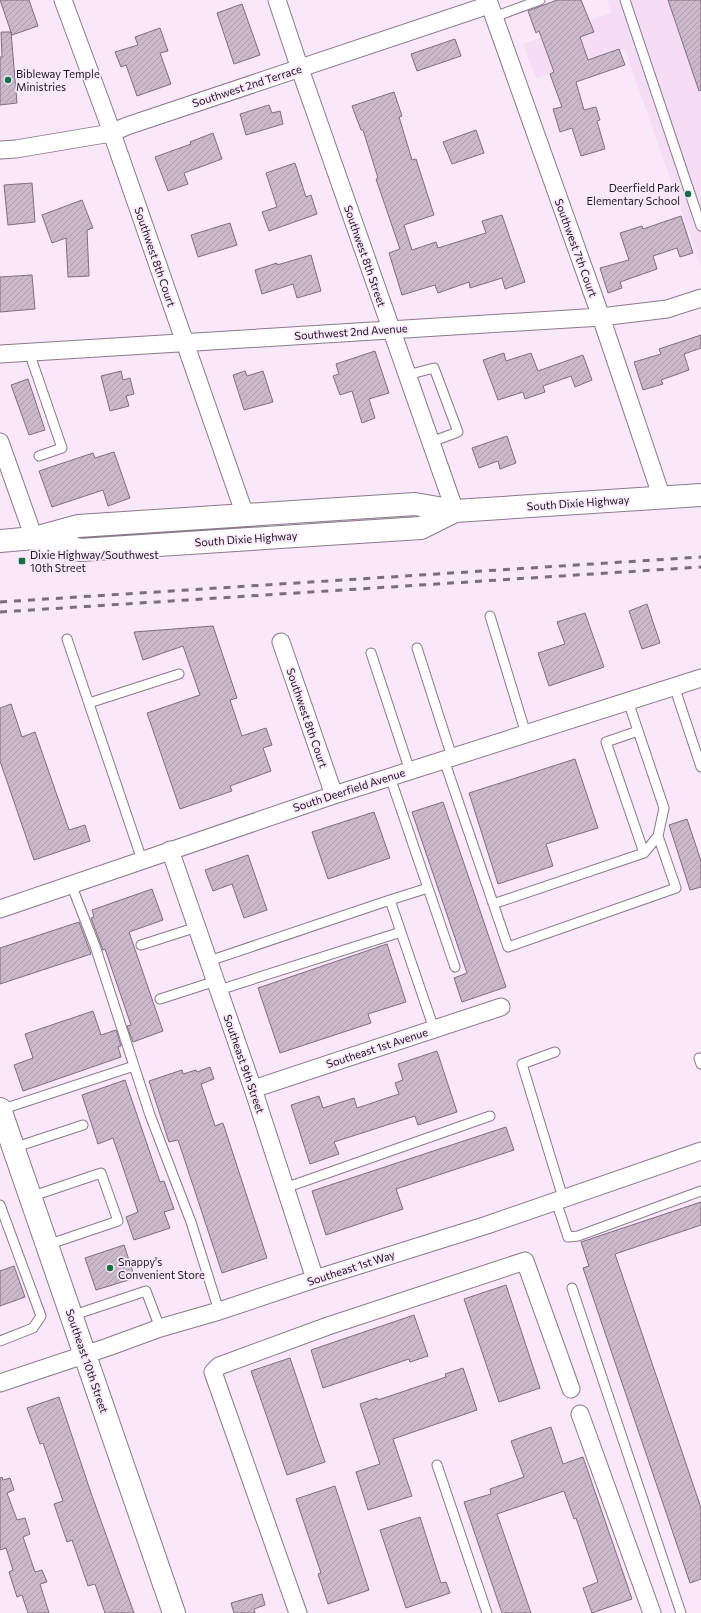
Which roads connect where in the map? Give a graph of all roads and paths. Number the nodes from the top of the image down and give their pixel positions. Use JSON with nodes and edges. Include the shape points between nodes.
{"nodes":[{"id":1,"x":64,"y":0,"type":"edge"},
{"id":2,"x":277,"y":0,"type":"edge"},
{"id":3,"x":540,"y":0,"type":"edge"},
{"id":4,"x":625,"y":0,"type":"edge"},
{"id":5,"x":490,"y":7,"type":"edge"},
{"id":6,"x":300,"y":69,"type":"junction"},
{"id":7,"x":111,"y":133,"type":"junction"},
{"id":8,"x":0,"y":150,"type":"edge"},
{"id":9,"x":698,"y":206,"type":"edge"},
{"id":10,"x":701,"y":226,"type":"edge"},
{"id":11,"x":701,"y":298,"type":"edge"},
{"id":12,"x":601,"y":317,"type":"junction"},
{"id":13,"x":391,"y":330,"type":"junction"},
{"id":14,"x":185,"y":342,"type":"junction"},
{"id":15,"x":30,"y":352,"type":"junction"},
{"id":16,"x":0,"y":354,"type":"edge"},
{"id":17,"x":407,"y":375,"type":"junction"},
{"id":18,"x":0,"y":442,"type":"edge"},
{"id":19,"x":431,"y":442,"type":"junction"},
{"id":20,"x":39,"y":456,"type":"dead end"},
{"id":21,"x":701,"y":495,"type":"edge"},
{"id":22,"x":662,"y":498,"type":"junction"},
{"id":23,"x":455,"y":511,"type":"junction"},
{"id":24,"x":245,"y":515,"type":"junction"},
{"id":25,"x":34,"y":538,"type":"junction"},
{"id":26,"x":0,"y":541,"type":"edge"},
{"id":27,"x":490,"y":616,"type":"dead end"},
{"id":28,"x":67,"y":639,"type":"dead end"},
{"id":29,"x":281,"y":642,"type":"dead end"},
{"id":30,"x":417,"y":648,"type":"dead end"},
{"id":31,"x":371,"y":653,"type":"dead end"},
{"id":32,"x":179,"y":674,"type":"dead end"},
{"id":33,"x":701,"y":678,"type":"edge"},
{"id":34,"x":674,"y":686,"type":"junction"},
{"id":35,"x":628,"y":701,"type":"junction"},
{"id":36,"x":89,"y":703,"type":"junction"},
{"id":37,"x":638,"y":731,"type":"junction"},
{"id":38,"x":526,"y":734,"type":"junction"},
{"id":39,"x":448,"y":758,"type":"junction"},
{"id":40,"x":701,"y":767,"type":"edge"},
{"id":41,"x":410,"y":770,"type":"junction"},
{"id":42,"x":390,"y":777,"type":"junction"},
{"id":43,"x":334,"y":795,"type":"junction"},
{"id":44,"x":658,"y":836,"type":"junction"},
{"id":45,"x":170,"y":850,"type":"junction"},
{"id":46,"x":644,"y":853,"type":"junction"},
{"id":47,"x":142,"y":860,"type":"junction"},
{"id":48,"x":71,"y":884,"type":"junction"},
{"id":49,"x":428,"y":888,"type":"junction"},
{"id":50,"x":390,"y":900,"type":"junction"},
{"id":51,"x":493,"y":904,"type":"junction"},
{"id":52,"x":0,"y":909,"type":"edge"},
{"id":53,"x":197,"y":927,"type":"junction"},
{"id":54,"x":401,"y":932,"type":"junction"},
{"id":55,"x":141,"y":945,"type":"dead end"},
{"id":56,"x":209,"y":961,"type":"junction"},
{"id":57,"x":455,"y":967,"type":"dead end"},
{"id":58,"x":217,"y":986,"type":"junction"},
{"id":59,"x":160,"y":999,"type":"dead end"},
{"id":60,"x":501,"y":1007,"type":"dead end"},
{"id":61,"x":434,"y":1029,"type":"junction"},
{"id":62,"x":555,"y":1052,"type":"dead end"},
{"id":63,"x":134,"y":1066,"type":"junction"},
{"id":64,"x":254,"y":1089,"type":"junction"},
{"id":65,"x":0,"y":1109,"type":"edge"},
{"id":66,"x":490,"y":1116,"type":"dead end"},
{"id":67,"x":83,"y":1125,"type":"dead end"},
{"id":68,"x":14,"y":1148,"type":"junction"},
{"id":69,"x":701,"y":1151,"type":"edge"},
{"id":70,"x":285,"y":1188,"type":"junction"},
{"id":71,"x":701,"y":1191,"type":"edge"},
{"id":72,"x":30,"y":1197,"type":"junction"},
{"id":73,"x":560,"y":1200,"type":"junction"},
{"id":74,"x":0,"y":1204,"type":"edge"},
{"id":75,"x":47,"y":1245,"type":"junction"},
{"id":76,"x":315,"y":1279,"type":"junction"},
{"id":77,"x":572,"y":1288,"type":"dead end"},
{"id":78,"x":219,"y":1311,"type":"junction"},
{"id":79,"x":71,"y":1316,"type":"junction"},
{"id":80,"x":160,"y":1328,"type":"junction"},
{"id":81,"x":0,"y":1341,"type":"edge"},
{"id":82,"x":85,"y":1355,"type":"junction"},
{"id":83,"x":0,"y":1383,"type":"edge"},
{"id":84,"x":571,"y":1389,"type":"dead end"},
{"id":85,"x":580,"y":1414,"type":"dead end"},
{"id":86,"x":437,"y":1465,"type":"dead end"},
{"id":87,"x":174,"y":1613,"type":"edge"},
{"id":88,"x":298,"y":1613,"type":"edge"},
{"id":89,"x":487,"y":1613,"type":"edge"},
{"id":90,"x":652,"y":1613,"type":"edge"},
{"id":91,"x":681,"y":1613,"type":"edge"}],
"edges":[{"from":1,"to":7,"type":"street","name":"Southwest 8th Court"},
{"from":2,"to":6,"type":"street","name":"Southwest 8th Street"},
{"from":3,"to":5,"type":"lane"},
{"from":4,"to":9,"type":"lane"},
{"from":5,"to":6,"type":"street","name":"Southwest 2nd Terrace"},
{"from":5,"to":12,"type":"street","name":"Southwest 7th Court"},
{"from":6,"to":7,"type":"street","name":"Southwest 2nd Terrace"},
{"from":6,"to":13,"type":"street","name":"Southwest 8th Street"},
{"from":7,"to":8,"type":"street","name":"Southwest 2nd Terrace"},
{"from":7,"to":14,"type":"street","name":"Southwest 8th Court"},
{"from":9,"to":10,"type":"lane"},
{"from":11,"to":12,"type":"street","name":"Southwest 2nd Avenue","via":[[668,309]]},
{"from":12,"to":13,"type":"street","name":"Southwest 2nd Avenue"},
{"from":12,"to":22,"type":"street","name":"Southwest 7th Court"},
{"from":13,"to":14,"type":"street","name":"Southwest 2nd Avenue"},
{"from":13,"to":17,"type":"street","name":"Southwest 8th Street"},
{"from":14,"to":15,"type":"street","name":"Southwest 2nd Avenue"},
{"from":14,"to":24,"type":"street","name":"Southwest 8th Court"},
{"from":15,"to":16,"type":"street","name":"Southwest 2nd Avenue"},
{"from":15,"to":20,"type":"lane","via":[[62,448]]},
{"from":17,"to":19,"type":"street","name":"Southwest 8th Street"},
{"from":17,"to":19,"type":"lane","via":[[434,368],[458,432]]},
{"from":18,"to":25,"type":"street"},
{"from":19,"to":23,"type":"street","name":"Southwest 8th Street"},
{"from":21,"to":22,"type":"main road","name":"South Dixie Highway"},
{"from":22,"to":23,"type":"main road","name":"South Dixie Highway"},
{"from":23,"to":24,"type":"main road","name":"South Dixie Highway","via":[[415,504]]},
{"from":23,"to":25,"type":"main road","name":"South Dixie Highway","via":[[421,528],[80,550]]},
{"from":24,"to":25,"type":"main road","name":"South Dixie Highway","via":[[78,526]]},
{"from":25,"to":26,"type":"main road","name":"South Dixie Highway"},
{"from":27,"to":38,"type":"lane"},
{"from":28,"to":36,"type":"lane"},
{"from":29,"to":43,"type":"street","name":"Southwest 8th Court"},
{"from":30,"to":39,"type":"lane"},
{"from":31,"to":41,"type":"lane"},
{"from":32,"to":36,"type":"lane"},
{"from":33,"to":34,"type":"street","name":"South Deerfield Avenue"},
{"from":34,"to":35,"type":"street","name":"South Deerfield Avenue"},
{"from":34,"to":40,"type":"lane"},
{"from":35,"to":37,"type":"lane"},
{"from":35,"to":38,"type":"street","name":"South Deerfield Avenue"},
{"from":36,"to":47,"type":"lane"},
{"from":37,"to":44,"type":"lane","via":[[664,808]]},
{"from":37,"to":46,"type":"lane","via":[[606,742]]},
{"from":38,"to":39,"type":"street","name":"South Deerfield Avenue"},
{"from":39,"to":41,"type":"street","name":"South Deerfield Avenue"},
{"from":39,"to":51,"type":"lane"},
{"from":41,"to":42,"type":"street","name":"South Deerfield Avenue"},
{"from":42,"to":43,"type":"street","name":"South Deerfield Avenue"},
{"from":42,"to":49,"type":"lane"},
{"from":43,"to":45,"type":"street","name":"South Deerfield Avenue"},
{"from":44,"to":46,"type":"lane"},
{"from":44,"to":51,"type":"lane","via":[[676,888],[508,947]]},
{"from":45,"to":47,"type":"street","name":"South Deerfield Avenue"},
{"from":45,"to":53,"type":"street","name":"Southeast 9th Street"},
{"from":46,"to":51,"type":"lane"},
{"from":47,"to":48,"type":"street","name":"South Deerfield Avenue"},
{"from":48,"to":52,"type":"street","name":"South Deerfield Avenue"},
{"from":48,"to":63,"type":"lane","via":[[95,946]]},
{"from":49,"to":50,"type":"lane"},
{"from":49,"to":57,"type":"lane"},
{"from":50,"to":54,"type":"lane"},
{"from":50,"to":56,"type":"lane"},
{"from":53,"to":55,"type":"lane"},
{"from":53,"to":56,"type":"street","name":"Southeast 9th Street"},
{"from":54,"to":58,"type":"lane"},
{"from":54,"to":61,"type":"lane"},
{"from":56,"to":58,"type":"street","name":"Southeast 9th Street"},
{"from":58,"to":59,"type":"lane"},
{"from":58,"to":64,"type":"street","name":"Southeast 9th Street"},
{"from":60,"to":61,"type":"street","name":"Southeast 1st Avenue"},
{"from":61,"to":64,"type":"street","name":"Southeast 1st Avenue"},
{"from":62,"to":73,"type":"lane","via":[[522,1064]]},
{"from":63,"to":65,"type":"lane"},
{"from":63,"to":78,"type":"lane","via":[[191,1222]]},
{"from":64,"to":70,"type":"street","name":"Southeast 9th Street"},
{"from":65,"to":68,"type":"main road","name":"Southeast 10th Street"},
{"from":66,"to":70,"type":"lane"},
{"from":67,"to":68,"type":"lane"},
{"from":68,"to":72,"type":"main road","name":"Southeast 10th Street"},
{"from":69,"to":73,"type":"street","name":"Southeast 1st Way"},
{"from":70,"to":76,"type":"street","name":"Southeast 9th Street"},
{"from":71,"to":73,"type":"lane","via":[[578,1236],[568,1237]]},
{"from":72,"to":75,"type":"main road","name":"Southeast 10th Street"},
{"from":72,"to":75,"type":"lane","via":[[102,1173],[118,1221]]},
{"from":73,"to":76,"type":"street","name":"Southeast 1st Way"},
{"from":74,"to":81,"type":"lane","via":[[41,1316],[33,1328]]},
{"from":75,"to":79,"type":"main road","name":"Southeast 10th Street"},
{"from":76,"to":78,"type":"street","name":"Southeast 1st Way"},
{"from":77,"to":91,"type":"lane"},
{"from":78,"to":80,"type":"street","name":"Southeast 1st Way"},
{"from":79,"to":80,"type":"lane","via":[[146,1291]]},
{"from":79,"to":82,"type":"main road","name":"Southeast 10th Street"},
{"from":80,"to":82,"type":"street","name":"Southeast 1st Way"},
{"from":82,"to":83,"type":"street","name":"Southeast 1st Way"},
{"from":82,"to":87,"type":"main road","name":"Southeast 10th Street"},
{"from":84,"to":88,"type":"street","via":[[525,1261],[328,1326],[219,1366],[213,1372]]},
{"from":85,"to":90,"type":"street"},
{"from":86,"to":89,"type":"lane"}]}
